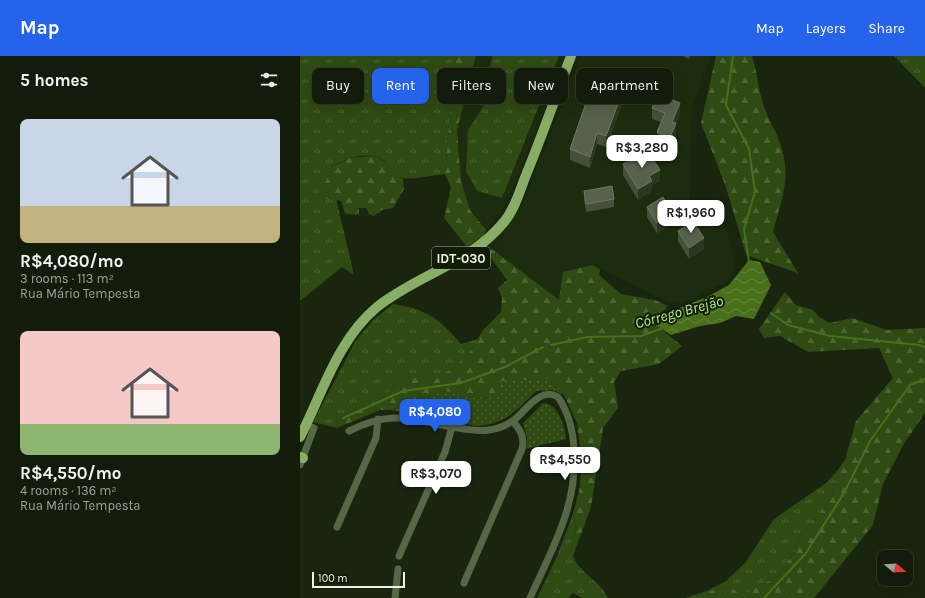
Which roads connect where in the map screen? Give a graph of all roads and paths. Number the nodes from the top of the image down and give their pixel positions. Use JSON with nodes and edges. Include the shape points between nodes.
{"nodes":[{"id":1,"x":571,"y":56,"type":"edge"},
{"id":2,"x":378,"y":419,"type":"junction"},
{"id":3,"x":513,"y":421,"type":"junction"},
{"id":4,"x":452,"y":427,"type":"junction"},
{"id":5,"x":349,"y":431,"type":"dead end"},
{"id":6,"x":302,"y":432,"type":"edge"},
{"id":7,"x":301,"y":461,"type":"edge"},
{"id":8,"x":338,"y":527,"type":"dead end"},
{"id":9,"x":399,"y":556,"type":"dead end"},
{"id":10,"x":398,"y":569,"type":"dead end"},
{"id":11,"x":464,"y":583,"type":"dead end"},
{"id":12,"x":395,"y":598,"type":"edge"},
{"id":13,"x":530,"y":598,"type":"edge"}],
"edges":[{"from":1,"to":6,"type":"main road","number":"IDT-030","via":[[534,155],[506,220],[488,239],[469,253],[376,308],[347,344]]},
{"from":2,"to":4,"type":"street","via":[[402,418]]},
{"from":2,"to":5,"type":"street"},
{"from":2,"to":8,"type":"street","via":[[376,438]]},
{"from":3,"to":4,"type":"street","via":[[488,430]]},
{"from":3,"to":11,"type":"street","via":[[523,438],[522,449]]},
{"from":3,"to":13,"type":"street","via":[[537,398],[549,394],[558,397],[562,402],[573,434],[573,489],[566,515]]},
{"from":4,"to":9,"type":"street","via":[[445,452]]},
{"from":6,"to":7,"type":"street","via":[[314,428]]},
{"from":10,"to":12,"type":"street"}]}
